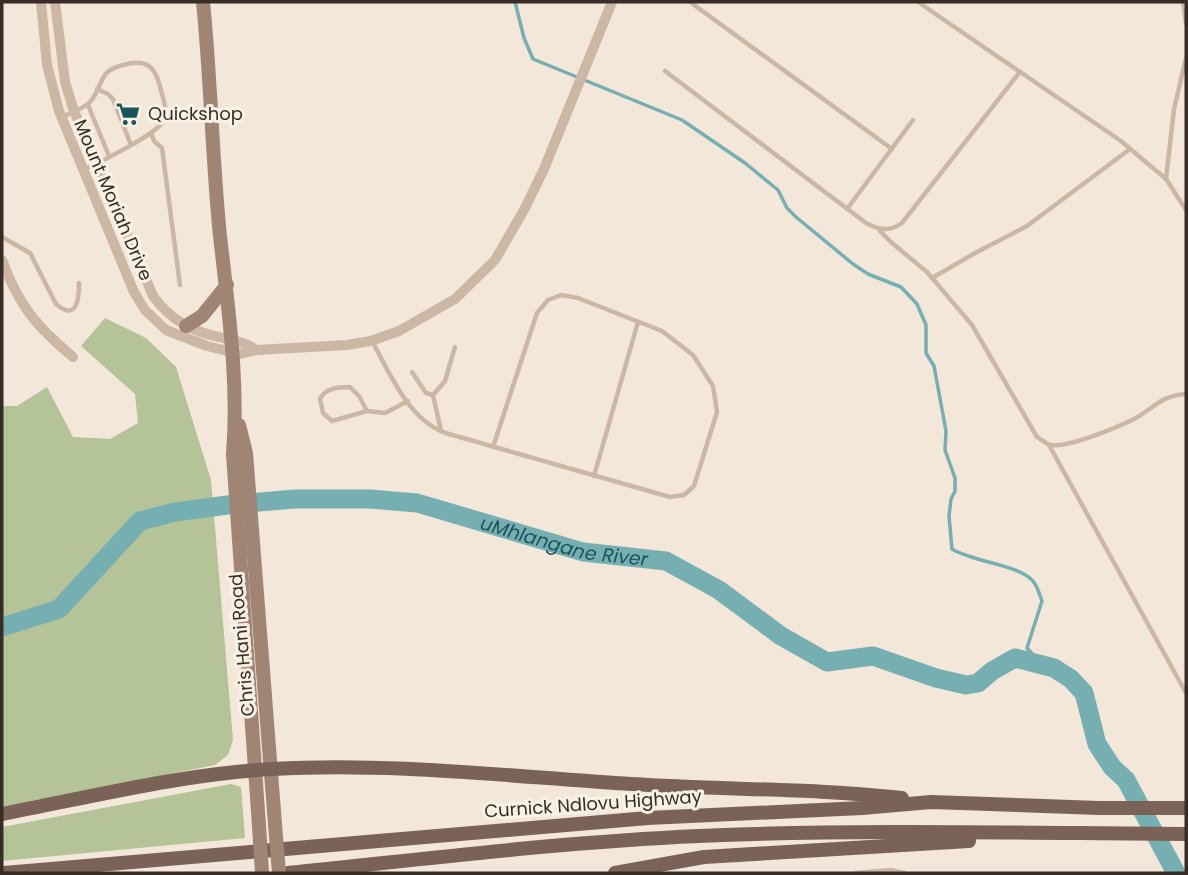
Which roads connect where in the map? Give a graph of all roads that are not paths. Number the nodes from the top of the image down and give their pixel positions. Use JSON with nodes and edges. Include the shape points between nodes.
{"nodes":[{"id":1,"x":41,"y":2,"type":"edge"},
{"id":2,"x":55,"y":2,"type":"edge"},
{"id":3,"x":204,"y":2,"type":"edge"},
{"id":4,"x":612,"y":2,"type":"edge"},
{"id":5,"x":690,"y":2,"type":"edge"},
{"id":6,"x":918,"y":2,"type":"edge"},
{"id":7,"x":1183,"y":2,"type":"edge"},
{"id":8,"x":1186,"y":23,"type":"edge"},
{"id":9,"x":1186,"y":58,"type":"edge"},
{"id":10,"x":665,"y":71,"type":"dead end"},
{"id":11,"x":1019,"y":73,"type":"junction"},
{"id":12,"x":97,"y":89,"type":"junction"},
{"id":13,"x":88,"y":105,"type":"junction"},
{"id":14,"x":74,"y":111,"type":"junction"},
{"id":15,"x":61,"y":117,"type":"junction"},
{"id":16,"x":913,"y":120,"type":"dead end"},
{"id":17,"x":151,"y":133,"type":"junction"},
{"id":18,"x":131,"y":145,"type":"junction"},
{"id":19,"x":892,"y":149,"type":"junction"},
{"id":20,"x":1129,"y":149,"type":"junction"},
{"id":21,"x":109,"y":156,"type":"junction"},
{"id":22,"x":96,"y":164,"type":"junction"},
{"id":23,"x":82,"y":171,"type":"junction"},
{"id":24,"x":1166,"y":179,"type":"junction"},
{"id":25,"x":1186,"y":198,"type":"edge"},
{"id":26,"x":1181,"y":202,"type":"junction"},
{"id":27,"x":847,"y":209,"type":"junction"},
{"id":28,"x":1186,"y":211,"type":"edge"},
{"id":29,"x":880,"y":230,"type":"junction"},
{"id":30,"x":2,"y":237,"type":"edge"},
{"id":31,"x":2,"y":260,"type":"edge"},
{"id":32,"x":932,"y":278,"type":"junction"},
{"id":33,"x":79,"y":284,"type":"dead end"},
{"id":34,"x":180,"y":285,"type":"dead end"},
{"id":35,"x":227,"y":285,"type":"junction"},
{"id":36,"x":638,"y":322,"type":"junction"},
{"id":37,"x":186,"y":326,"type":"junction"},
{"id":38,"x":371,"y":341,"type":"junction"},
{"id":39,"x":231,"y":347,"type":"junction"},
{"id":40,"x":454,"y":347,"type":"dead end"},
{"id":41,"x":73,"y":357,"type":"dead end"},
{"id":42,"x":412,"y":372,"type":"dead end"},
{"id":43,"x":1186,"y":394,"type":"edge"},
{"id":44,"x":433,"y":395,"type":"junction"},
{"id":45,"x":408,"y":401,"type":"junction"},
{"id":46,"x":366,"y":411,"type":"junction"},
{"id":47,"x":441,"y":432,"type":"junction"},
{"id":48,"x":1049,"y":445,"type":"junction"},
{"id":49,"x":493,"y":447,"type":"junction"},
{"id":50,"x":594,"y":476,"type":"junction"},
{"id":51,"x":248,"y":570,"type":"junction"},
{"id":52,"x":1186,"y":693,"type":"edge"},
{"id":53,"x":271,"y":769,"type":"junction"},
{"id":54,"x":254,"y":771,"type":"junction"},
{"id":55,"x":931,"y":802,"type":"junction"},
{"id":56,"x":1184,"y":808,"type":"edge"},
{"id":57,"x":2,"y":814,"type":"edge"},
{"id":58,"x":1036,"y":833,"type":"junction"},
{"id":59,"x":1186,"y":834,"type":"edge"},
{"id":60,"x":4,"y":873,"type":"edge"},
{"id":61,"x":262,"y":873,"type":"edge"},
{"id":62,"x":279,"y":873,"type":"edge"},
{"id":63,"x":288,"y":873,"type":"edge"},
{"id":64,"x":615,"y":873,"type":"edge"},
{"id":65,"x":856,"y":873,"type":"edge"},
{"id":66,"x":905,"y":873,"type":"edge"}],
"edges":[{"from":1,"to":15,"type":"street","name":"Mount Moriah Drive","via":[[47,65]]},
{"from":2,"to":14,"type":"street","name":"Mount Moriah Drive","via":[[65,82]]},
{"from":3,"to":35,"type":"main road","name":"Chris Hani Road"},
{"from":4,"to":38,"type":"street","via":[[544,169],[495,260],[455,299],[399,331]]},
{"from":5,"to":19,"type":"lane"},
{"from":6,"to":11,"type":"lane"},
{"from":7,"to":8,"type":"lane"},
{"from":9,"to":24,"type":"lane","via":[[1174,109]]},
{"from":10,"to":27,"type":"lane"},
{"from":11,"to":20,"type":"lane"},
{"from":11,"to":29,"type":"lane","via":[[902,223]]},
{"from":12,"to":13,"type":"lane"},
{"from":12,"to":17,"type":"lane","via":[[109,70],[138,62],[152,68],[166,108],[165,120]]},
{"from":12,"to":18,"type":"lane","via":[[113,99]]},
{"from":13,"to":14,"type":"lane"},
{"from":13,"to":21,"type":"lane"},
{"from":14,"to":15,"type":"lane"},
{"from":14,"to":22,"type":"street","name":"Mount Moriah Drive"},
{"from":15,"to":23,"type":"street","name":"Mount Moriah Drive"},
{"from":16,"to":19,"type":"lane"},
{"from":17,"to":18,"type":"lane"},
{"from":17,"to":34,"type":"lane","via":[[162,148]]},
{"from":18,"to":21,"type":"lane"},
{"from":19,"to":27,"type":"lane"},
{"from":20,"to":24,"type":"lane"},
{"from":20,"to":32,"type":"lane","via":[[1027,226]]},
{"from":21,"to":22,"type":"lane"},
{"from":22,"to":23,"type":"lane"},
{"from":22,"to":37,"type":"street","name":"Mount Moriah Drive","via":[[153,296]]},
{"from":23,"to":39,"type":"street","name":"Mount Moriah Drive","via":[[145,310],[180,337]]},
{"from":24,"to":26,"type":"lane"},
{"from":25,"to":26,"type":"lane"},
{"from":26,"to":28,"type":"lane"},
{"from":27,"to":29,"type":"lane"},
{"from":29,"to":32,"type":"lane"},
{"from":30,"to":33,"type":"lane","via":[[30,253],[62,309],[76,307]]},
{"from":31,"to":41,"type":"street","via":[[25,310]]},
{"from":32,"to":48,"type":"lane","via":[[972,326],[1037,437]]},
{"from":35,"to":37,"type":"main road","via":[[202,316]]},
{"from":35,"to":39,"type":"main road","name":"Chris Hani Road"},
{"from":36,"to":49,"type":"lane","via":[[578,298],[561,295],[548,300],[537,313]]},
{"from":36,"to":50,"type":"lane"},
{"from":36,"to":50,"type":"lane","via":[[662,331],[693,355],[713,386],[716,412],[695,486],[684,495],[670,497]]},
{"from":37,"to":39,"type":"street","name":"Mount Moriah Drive"},
{"from":38,"to":39,"type":"street","via":[[256,350]]},
{"from":38,"to":45,"type":"lane"},
{"from":39,"to":51,"type":"main road","name":"Chris Hani Road"},
{"from":40,"to":44,"type":"lane","via":[[444,381]]},
{"from":42,"to":44,"type":"lane","via":[[426,393]]},
{"from":43,"to":48,"type":"lane","via":[[1165,397],[1135,419],[1094,436]]},
{"from":44,"to":47,"type":"lane"},
{"from":45,"to":46,"type":"lane","via":[[385,413]]},
{"from":45,"to":47,"type":"lane","via":[[422,419]]},
{"from":46,"to":46,"type":"lane","via":[[350,387],[326,392],[320,399],[323,413],[332,421]]},
{"from":47,"to":49,"type":"lane"},
{"from":48,"to":52,"type":"lane"},
{"from":49,"to":50,"type":"lane"},
{"from":51,"to":53,"type":"main road","name":"Chris Hani Road","via":[[264,674]]},
{"from":51,"to":54,"type":"main road","name":"Chris Hani Road"},
{"from":53,"to":54,"type":"main road"},
{"from":53,"to":55,"type":"main road","via":[[372,768],[860,794]]},
{"from":53,"to":62,"type":"main road","name":"Chris Hani Road","bridge":true},
{"from":54,"to":57,"type":"main road"},
{"from":54,"to":61,"type":"main road","name":"Chris Hani Road","bridge":true},
{"from":55,"to":56,"type":"main road","name":"Curnick Ndlovu Highway"},
{"from":55,"to":60,"type":"main road","name":"Curnick Ndlovu Highway","via":[[648,818]]},
{"from":58,"to":59,"type":"main road"},
{"from":58,"to":63,"type":"main road","via":[[858,831],[698,836],[563,844]]},
{"from":58,"to":64,"type":"main road","via":[[704,857]]},
{"from":65,"to":66,"type":"lane"}]}
